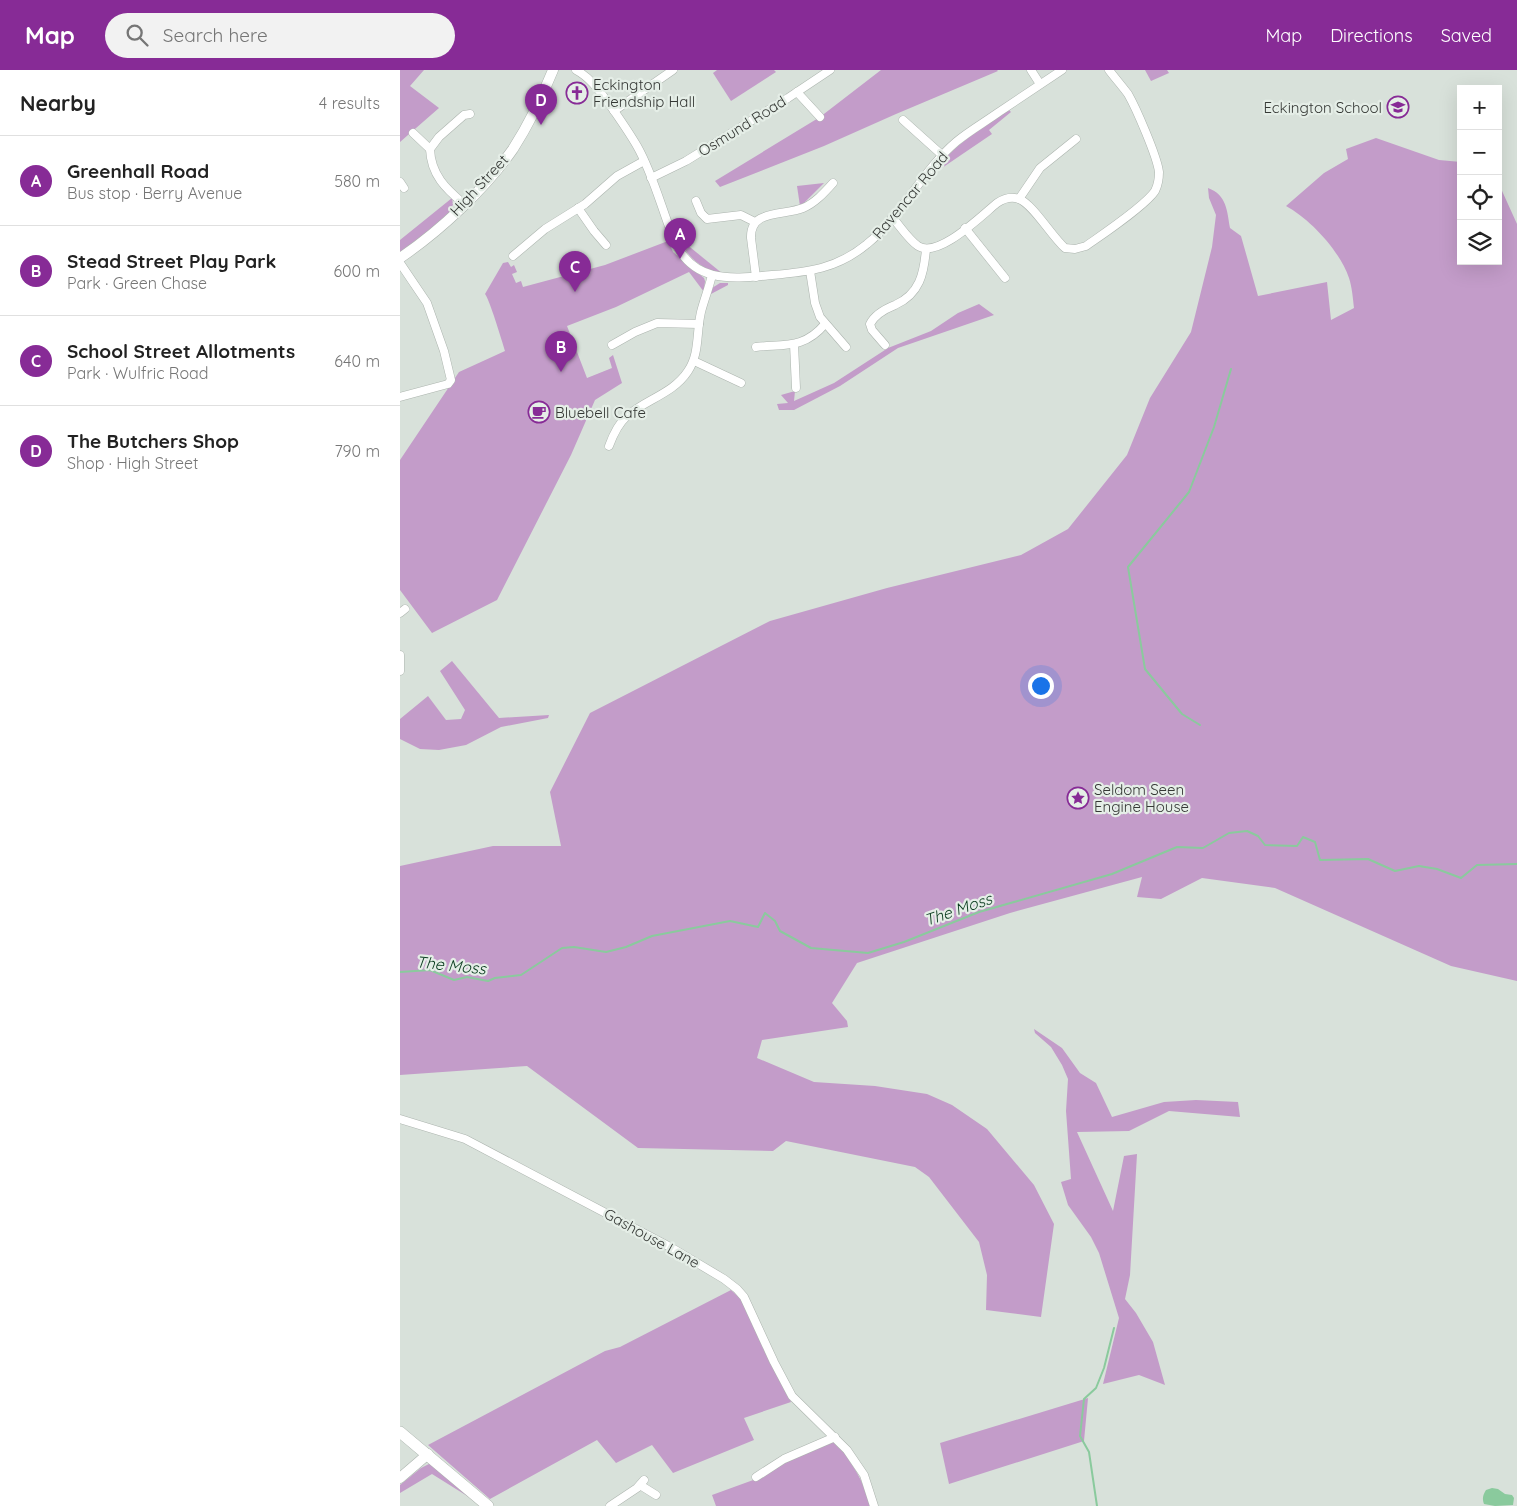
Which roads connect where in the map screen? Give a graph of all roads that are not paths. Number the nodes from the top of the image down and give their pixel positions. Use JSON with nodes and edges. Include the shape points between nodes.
{"nodes":[{"id":1,"x":553,"y":70,"type":"edge"},
{"id":2,"x":576,"y":70,"type":"edge"},
{"id":3,"x":673,"y":70,"type":"edge"},
{"id":4,"x":830,"y":70,"type":"edge"},
{"id":5,"x":1031,"y":70,"type":"edge"},
{"id":6,"x":1062,"y":70,"type":"edge"},
{"id":7,"x":1109,"y":70,"type":"edge"},
{"id":8,"x":1040,"y":84,"type":"junction"},
{"id":9,"x":797,"y":92,"type":"junction"},
{"id":10,"x":818,"y":111,"type":"dead end"},
{"id":11,"x":614,"y":112,"type":"junction"},
{"id":12,"x":470,"y":114,"type":"dead end"},
{"id":13,"x":903,"y":120,"type":"dead end"},
{"id":14,"x":413,"y":133,"type":"dead end"},
{"id":15,"x":1076,"y":139,"type":"dead end"},
{"id":16,"x":430,"y":149,"type":"junction"},
{"id":17,"x":942,"y":156,"type":"junction"},
{"id":18,"x":644,"y":161,"type":"junction"},
{"id":19,"x":651,"y":178,"type":"junction"},
{"id":20,"x":833,"y":184,"type":"dead end"},
{"id":21,"x":1019,"y":199,"type":"junction"},
{"id":22,"x":696,"y":201,"type":"dead end"},
{"id":23,"x":464,"y":204,"type":"junction"},
{"id":24,"x":578,"y":208,"type":"junction"},
{"id":25,"x":892,"y":217,"type":"junction"},
{"id":26,"x":755,"y":222,"type":"junction"},
{"id":27,"x":965,"y":228,"type":"junction"},
{"id":28,"x":601,"y":244,"type":"dead end"},
{"id":29,"x":926,"y":249,"type":"junction"},
{"id":30,"x":514,"y":256,"type":"dead end"},
{"id":31,"x":400,"y":258,"type":"edge"},
{"id":32,"x":400,"y":262,"type":"edge"},
{"id":33,"x":810,"y":271,"type":"junction"},
{"id":34,"x":712,"y":275,"type":"junction"},
{"id":35,"x":756,"y":277,"type":"junction"},
{"id":36,"x":1005,"y":278,"type":"dead end"},
{"id":37,"x":699,"y":324,"type":"junction"},
{"id":38,"x":825,"y":324,"type":"junction"},
{"id":39,"x":759,"y":344,"type":"dead end"},
{"id":40,"x":794,"y":344,"type":"junction"},
{"id":41,"x":885,"y":344,"type":"dead end"},
{"id":42,"x":612,"y":345,"type":"dead end"},
{"id":43,"x":846,"y":347,"type":"dead end"},
{"id":44,"x":694,"y":361,"type":"junction"},
{"id":45,"x":741,"y":383,"type":"dead end"},
{"id":46,"x":796,"y":388,"type":"dead end"},
{"id":47,"x":400,"y":396,"type":"edge"},
{"id":48,"x":609,"y":446,"type":"dead end"},
{"id":49,"x":400,"y":655,"type":"edge"},
{"id":50,"x":400,"y":670,"type":"edge"},
{"id":51,"x":400,"y":1119,"type":"edge"},
{"id":52,"x":400,"y":1432,"type":"edge"},
{"id":53,"x":835,"y":1437,"type":"junction"},
{"id":54,"x":428,"y":1454,"type":"junction"},
{"id":55,"x":756,"y":1477,"type":"dead end"},
{"id":56,"x":400,"y":1478,"type":"edge"},
{"id":57,"x":656,"y":1496,"type":"dead end"},
{"id":58,"x":488,"y":1506,"type":"edge"},
{"id":59,"x":610,"y":1506,"type":"edge"},
{"id":60,"x":874,"y":1506,"type":"edge"}],
"edges":[{"from":1,"to":23,"type":"main road","name":"High Street","via":[[514,147],[492,176]]},
{"from":2,"to":11,"type":"street","via":[[592,82]]},
{"from":3,"to":11,"type":"street"},
{"from":4,"to":9,"type":"street","name":"Osmund Road"},
{"from":5,"to":8,"type":"street"},
{"from":6,"to":8,"type":"street","name":"Ravencar Road"},
{"from":7,"to":21,"type":"street","via":[[1132,103],[1157,163],[1159,174],[1153,194],[1086,246],[1075,249],[1061,245]]},
{"from":8,"to":17,"type":"street","name":"Ravencar Road","via":[[963,137]]},
{"from":9,"to":10,"type":"street"},
{"from":9,"to":19,"type":"street","name":"Osmund Road","via":[[686,161]]},
{"from":11,"to":18,"type":"street"},
{"from":12,"to":16,"type":"street","via":[[464,115]]},
{"from":13,"to":17,"type":"street"},
{"from":14,"to":16,"type":"street"},
{"from":15,"to":21,"type":"street","via":[[1040,168]]},
{"from":16,"to":23,"type":"street","via":[[432,165],[440,182]]},
{"from":17,"to":25,"type":"street","name":"Ravencar Road"},
{"from":18,"to":19,"type":"street"},
{"from":18,"to":24,"type":"street","via":[[617,176]]},
{"from":19,"to":34,"type":"street","via":[[678,248],[696,267]]},
{"from":20,"to":26,"type":"street","via":[[804,208],[765,216]]},
{"from":21,"to":27,"type":"street","via":[[1003,200]]},
{"from":22,"to":26,"type":"street","via":[[707,219],[741,215]]},
{"from":23,"to":31,"type":"main road","name":"High Street"},
{"from":24,"to":28,"type":"street"},
{"from":24,"to":30,"type":"street","via":[[545,229]]},
{"from":25,"to":29,"type":"street","via":[[916,244]]},
{"from":25,"to":33,"type":"street","name":"Ravencar Road","via":[[855,253],[825,268]]},
{"from":26,"to":35,"type":"street","via":[[750,232]]},
{"from":27,"to":29,"type":"street","via":[[944,245]]},
{"from":27,"to":36,"type":"street"},
{"from":29,"to":41,"type":"street","via":[[924,272],[917,288],[877,314],[870,324]]},
{"from":32,"to":47,"type":"street","via":[[432,314],[451,380],[448,384]]},
{"from":33,"to":35,"type":"street","name":"Ravencar Road"},
{"from":33,"to":38,"type":"street","via":[[817,311]]},
{"from":34,"to":35,"type":"street","name":"Ravencar Road"},
{"from":34,"to":37,"type":"street"},
{"from":37,"to":42,"type":"street","via":[[657,323]]},
{"from":37,"to":44,"type":"street"},
{"from":38,"to":40,"type":"street","via":[[812,338]]},
{"from":38,"to":43,"type":"street"},
{"from":39,"to":40,"type":"street"},
{"from":40,"to":46,"type":"street"},
{"from":44,"to":45,"type":"street"},
{"from":44,"to":48,"type":"street","via":[[676,386],[627,416]]},
{"from":49,"to":50,"type":"street"},
{"from":51,"to":53,"type":"street","name":"Gashouse Lane","via":[[465,1139],[672,1248],[724,1279],[744,1297],[792,1396]]},
{"from":52,"to":54,"type":"main road"},
{"from":53,"to":55,"type":"street","via":[[784,1460]]},
{"from":53,"to":60,"type":"street","name":"Gashouse Lane","via":[[864,1475]]},
{"from":54,"to":56,"type":"main road"},
{"from":54,"to":58,"type":"main road"},
{"from":57,"to":59,"type":"street","via":[[642,1483]]}]}
